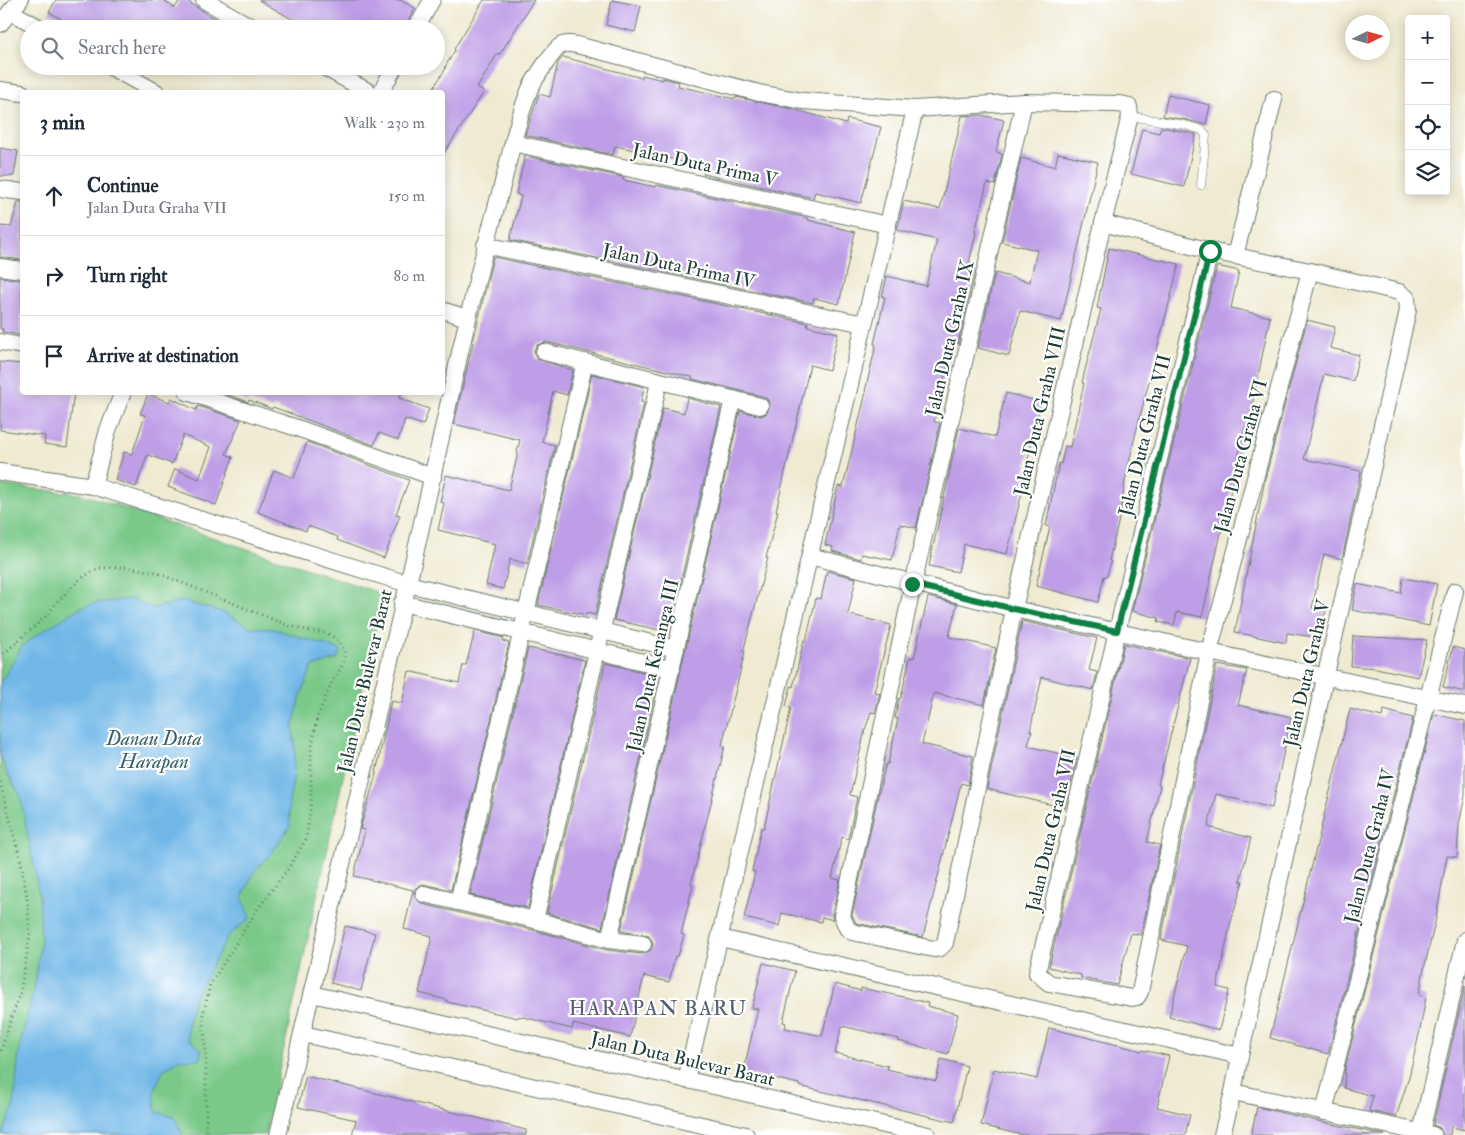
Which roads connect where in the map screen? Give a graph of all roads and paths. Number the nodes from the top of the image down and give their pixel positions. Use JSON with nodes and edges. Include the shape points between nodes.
{"nodes":[{"id":1,"x":204,"y":0,"type":"edge"},
{"id":2,"x":432,"y":0,"type":"edge"},
{"id":3,"x":16,"y":6,"type":"edge"},
{"id":4,"x":32,"y":20,"type":"edge"},
{"id":5,"x":239,"y":20,"type":"edge"},
{"id":6,"x":421,"y":20,"type":"edge"},
{"id":7,"x":0,"y":24,"type":"edge"},
{"id":8,"x":125,"y":75,"type":"edge"},
{"id":9,"x":338,"y":75,"type":"edge"},
{"id":10,"x":390,"y":75,"type":"edge"},
{"id":11,"x":0,"y":90,"type":"edge"},
{"id":12,"x":152,"y":90,"type":"edge"},
{"id":13,"x":365,"y":90,"type":"edge"},
{"id":14,"x":382,"y":90,"type":"edge"},
{"id":15,"x":20,"y":93,"type":"edge"},
{"id":16,"x":1274,"y":100,"type":"dead end"},
{"id":17,"x":1024,"y":102,"type":"junction"},
{"id":18,"x":915,"y":109,"type":"junction"},
{"id":19,"x":1130,"y":116,"type":"junction"},
{"id":20,"x":513,"y":143,"type":"junction"},
{"id":21,"x":1201,"y":185,"type":"dead end"},
{"id":22,"x":0,"y":189,"type":"edge"},
{"id":23,"x":20,"y":192,"type":"edge"},
{"id":24,"x":1103,"y":223,"type":"junction"},
{"id":25,"x":888,"y":225,"type":"junction"},
{"id":26,"x":485,"y":244,"type":"junction"},
{"id":27,"x":1210,"y":251,"type":"junction"},
{"id":28,"x":1235,"y":256,"type":"junction"},
{"id":29,"x":0,"y":267,"type":"edge"},
{"id":30,"x":20,"y":270,"type":"edge"},
{"id":31,"x":1310,"y":271,"type":"junction"},
{"id":32,"x":445,"y":311,"type":"edge"},
{"id":33,"x":467,"y":318,"type":"junction"},
{"id":34,"x":864,"y":324,"type":"junction"},
{"id":35,"x":0,"y":342,"type":"edge"},
{"id":36,"x":20,"y":346,"type":"edge"},
{"id":37,"x":544,"y":352,"type":"dead end"},
{"id":38,"x":585,"y":362,"type":"junction"},
{"id":39,"x":659,"y":382,"type":"junction"},
{"id":40,"x":445,"y":388,"type":"edge"},
{"id":41,"x":122,"y":395,"type":"edge"},
{"id":42,"x":196,"y":395,"type":"edge"},
{"id":43,"x":443,"y":395,"type":"edge"},
{"id":44,"x":733,"y":399,"type":"junction"},
{"id":45,"x":760,"y":406,"type":"dead end"},
{"id":46,"x":0,"y":472,"type":"edge"},
{"id":47,"x":433,"y":477,"type":"junction"},
{"id":48,"x":93,"y":486,"type":"junction"},
{"id":49,"x":810,"y":556,"type":"junction"},
{"id":50,"x":408,"y":584,"type":"junction"},
{"id":51,"x":912,"y":584,"type":"junction"},
{"id":52,"x":1455,"y":591,"type":"dead end"},
{"id":53,"x":402,"y":603,"type":"junction"},
{"id":54,"x":1014,"y":609,"type":"junction"},
{"id":55,"x":525,"y":613,"type":"junction"},
{"id":56,"x":602,"y":631,"type":"junction"},
{"id":57,"x":1117,"y":631,"type":"junction"},
{"id":58,"x":521,"y":632,"type":"junction"},
{"id":59,"x":676,"y":649,"type":"junction"},
{"id":60,"x":597,"y":650,"type":"junction"},
{"id":61,"x":1209,"y":652,"type":"junction"},
{"id":62,"x":0,"y":656,"type":"edge"},
{"id":63,"x":672,"y":669,"type":"junction"},
{"id":64,"x":1325,"y":677,"type":"junction"},
{"id":65,"x":1427,"y":698,"type":"junction"},
{"id":66,"x":1465,"y":706,"type":"edge"},
{"id":67,"x":0,"y":782,"type":"edge"},
{"id":68,"x":424,"y":894,"type":"dead end"},
{"id":69,"x":458,"y":902,"type":"junction"},
{"id":70,"x":535,"y":920,"type":"junction"},
{"id":71,"x":720,"y":938,"type":"junction"},
{"id":72,"x":609,"y":940,"type":"junction"},
{"id":73,"x":1465,"y":940,"type":"edge"},
{"id":74,"x":643,"y":944,"type":"dead end"},
{"id":75,"x":312,"y":994,"type":"junction"},
{"id":76,"x":303,"y":1034,"type":"junction"},
{"id":77,"x":0,"y":1053,"type":"edge"},
{"id":78,"x":1240,"y":1056,"type":"junction"},
{"id":79,"x":686,"y":1080,"type":"junction"},
{"id":80,"x":1233,"y":1092,"type":"junction"},
{"id":81,"x":1324,"y":1112,"type":"junction"},
{"id":82,"x":1427,"y":1134,"type":"edge"},
{"id":83,"x":206,"y":1135,"type":"edge"},
{"id":84,"x":278,"y":1135,"type":"edge"},
{"id":85,"x":746,"y":1135,"type":"edge"},
{"id":86,"x":928,"y":1135,"type":"edge"},
{"id":87,"x":1222,"y":1135,"type":"edge"}],
"edges":[{"from":1,"to":5,"type":"street"},
{"from":2,"to":6,"type":"street"},
{"from":3,"to":4,"type":"street"},
{"from":3,"to":7,"type":"street"},
{"from":8,"to":12,"type":"street"},
{"from":9,"to":13,"type":"street"},
{"from":10,"to":14,"type":"street"},
{"from":11,"to":15,"type":"street"},
{"from":16,"to":28,"type":"street"},
{"from":17,"to":18,"type":"street"},
{"from":17,"to":19,"type":"street","via":[[1125,104],[1129,107]]},
{"from":17,"to":51,"type":"street","name":"Jalan Duta Graha IX"},
{"from":18,"to":20,"type":"street","via":[[786,99],[568,44],[556,49],[530,90]]},
{"from":18,"to":25,"type":"street"},
{"from":19,"to":21,"type":"lane","via":[[1202,130],[1206,135]]},
{"from":19,"to":24,"type":"street","name":"Jalan Duta Graha VIII"},
{"from":20,"to":25,"type":"street","name":"Jalan Duta Prima V"},
{"from":20,"to":26,"type":"street"},
{"from":22,"to":23,"type":"street"},
{"from":24,"to":27,"type":"street"},
{"from":24,"to":54,"type":"street","name":"Jalan Duta Graha VIII"},
{"from":25,"to":34,"type":"street"},
{"from":26,"to":33,"type":"street"},
{"from":26,"to":34,"type":"street","name":"Jalan Duta Prima IV"},
{"from":27,"to":28,"type":"street"},
{"from":27,"to":57,"type":"street","name":"Jalan Duta Graha VII"},
{"from":28,"to":31,"type":"street"},
{"from":29,"to":30,"type":"street"},
{"from":31,"to":61,"type":"street","name":"Jalan Duta Graha VI"},
{"from":31,"to":64,"type":"street","name":"Jalan Duta Graha V","via":[[1399,292],[1407,298],[1408,310]]},
{"from":32,"to":33,"type":"street"},
{"from":33,"to":40,"type":"street"},
{"from":34,"to":49,"type":"street"},
{"from":35,"to":36,"type":"street"},
{"from":37,"to":38,"type":"street"},
{"from":38,"to":39,"type":"street"},
{"from":38,"to":55,"type":"street"},
{"from":39,"to":44,"type":"street"},
{"from":39,"to":56,"type":"street"},
{"from":41,"to":48,"type":"street","via":[[108,430]]},
{"from":42,"to":47,"type":"street"},
{"from":43,"to":47,"type":"street"},
{"from":44,"to":45,"type":"street"},
{"from":44,"to":59,"type":"street","name":"Jalan Duta Kenanga III"},
{"from":46,"to":48,"type":"street","name":"Jalan Duta Bulevar Barat"},
{"from":47,"to":50,"type":"street"},
{"from":48,"to":50,"type":"street","name":"Jalan Duta Bulevar Barat"},
{"from":49,"to":51,"type":"street"},
{"from":49,"to":71,"type":"street"},
{"from":50,"to":53,"type":"street","name":"Jalan Duta Bulevar Barat"},
{"from":50,"to":55,"type":"street"},
{"from":51,"to":54,"type":"street"},
{"from":51,"to":54,"type":"street","name":"Jalan Duta Graha IX","via":[[842,916],[852,932],[934,949],[945,943]]},
{"from":52,"to":65,"type":"street","name":"Jalan Duta Graha IV"},
{"from":53,"to":58,"type":"street"},
{"from":53,"to":75,"type":"street","name":"Jalan Duta Bulevar Barat"},
{"from":54,"to":57,"type":"street"},
{"from":55,"to":56,"type":"street"},
{"from":55,"to":58,"type":"street"},
{"from":56,"to":59,"type":"street"},
{"from":56,"to":60,"type":"street"},
{"from":57,"to":61,"type":"street"},
{"from":57,"to":61,"type":"street","name":"Jalan Duta Graha VII","via":[[1037,973],[1049,983],[1132,998],[1140,992]]},
{"from":58,"to":60,"type":"street"},
{"from":58,"to":69,"type":"street"},
{"from":59,"to":63,"type":"street","name":"Jalan Duta Kenanga III"},
{"from":60,"to":63,"type":"street"},
{"from":60,"to":70,"type":"street"},
{"from":61,"to":64,"type":"street"},
{"from":62,"to":83,"type":"path","via":[[45,617],[79,580],[98,568],[126,567],[155,572],[288,625],[326,632],[338,640],[345,651],[341,668],[317,718],[306,839],[210,985],[204,1015]]},
{"from":63,"to":72,"type":"street","name":"Jalan Duta Kenanga III"},
{"from":64,"to":65,"type":"street"},
{"from":64,"to":78,"type":"street","name":"Jalan Duta Graha V"},
{"from":65,"to":66,"type":"street"},
{"from":65,"to":81,"type":"street","name":"Jalan Duta Graha IV"},
{"from":67,"to":77,"type":"path","via":[[21,862],[30,935],[20,993]]},
{"from":68,"to":69,"type":"street"},
{"from":69,"to":70,"type":"street"},
{"from":70,"to":72,"type":"street"},
{"from":71,"to":78,"type":"street"},
{"from":71,"to":79,"type":"street"},
{"from":72,"to":74,"type":"street"},
{"from":73,"to":82,"type":"street"},
{"from":75,"to":76,"type":"street","name":"Jalan Duta Bulevar Barat"},
{"from":75,"to":79,"type":"street","name":"Jalan Duta Bulevar Barat"},
{"from":76,"to":84,"type":"street","name":"Jalan Duta Bulevar Barat"},
{"from":76,"to":85,"type":"street"},
{"from":78,"to":80,"type":"street","name":"Jalan Duta Graha V"},
{"from":79,"to":86,"type":"street","name":"Jalan Duta Bulevar Barat"},
{"from":80,"to":81,"type":"street"},
{"from":80,"to":87,"type":"street","name":"Jalan Duta Graha V"},
{"from":81,"to":82,"type":"street"}]}
